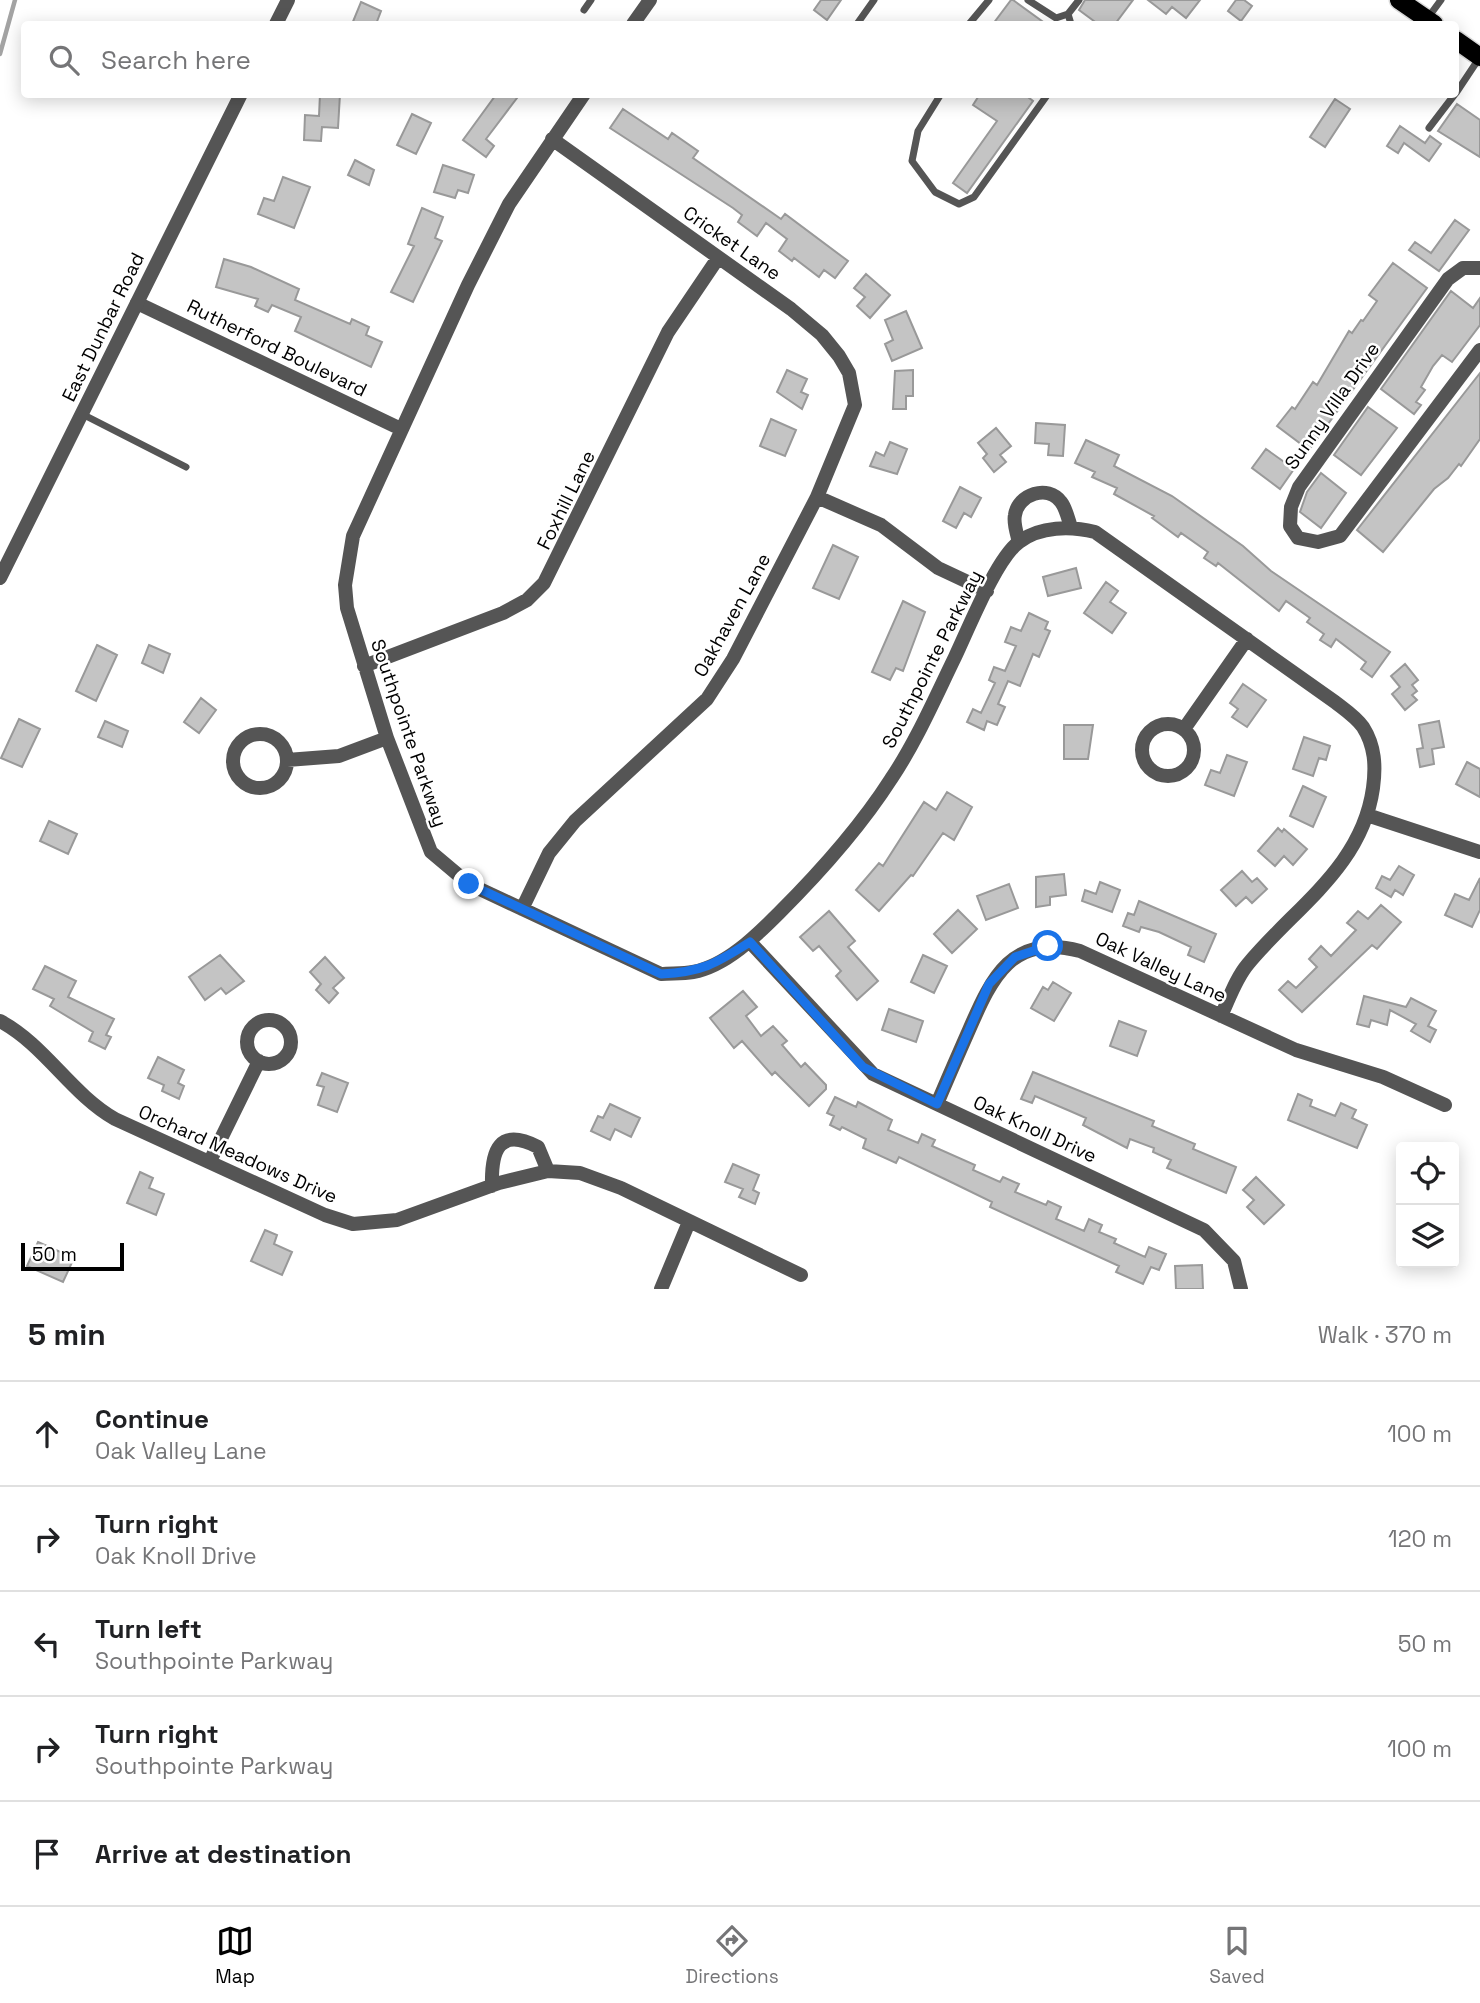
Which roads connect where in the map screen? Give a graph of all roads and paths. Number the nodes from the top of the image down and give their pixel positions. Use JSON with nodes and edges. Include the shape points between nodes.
{"nodes":[{"id":1,"x":288,"y":0,"type":"edge"},
{"id":2,"x":591,"y":0,"type":"edge"},
{"id":3,"x":650,"y":0,"type":"edge"},
{"id":4,"x":874,"y":0,"type":"edge"},
{"id":5,"x":989,"y":0,"type":"edge"},
{"id":6,"x":1028,"y":0,"type":"edge"},
{"id":7,"x":1079,"y":0,"type":"edge"},
{"id":8,"x":1399,"y":0,"type":"edge"},
{"id":9,"x":1441,"y":0,"type":"edge"},
{"id":10,"x":584,"y":10,"type":"dead end"},
{"id":11,"x":1068,"y":14,"type":"junction"},
{"id":12,"x":278,"y":21,"type":"edge"},
{"id":13,"x":635,"y":21,"type":"edge"},
{"id":14,"x":859,"y":21,"type":"edge"},
{"id":15,"x":972,"y":21,"type":"edge"},
{"id":16,"x":1070,"y":21,"type":"edge"},
{"id":17,"x":1429,"y":21,"type":"edge"},
{"id":18,"x":1430,"y":21,"type":"edge"},
{"id":19,"x":1459,"y":43,"type":"edge"},
{"id":20,"x":1480,"y":57,"type":"edge"},
{"id":21,"x":1459,"y":88,"type":"edge"},
{"id":22,"x":239,"y":98,"type":"edge"},
{"id":23,"x":581,"y":98,"type":"edge"},
{"id":24,"x":939,"y":98,"type":"edge"},
{"id":25,"x":1045,"y":98,"type":"edge"},
{"id":26,"x":1452,"y":98,"type":"edge"},
{"id":27,"x":1429,"y":128,"type":"dead end"},
{"id":28,"x":552,"y":139,"type":"junction"},
{"id":29,"x":718,"y":258,"type":"junction"},
{"id":30,"x":1480,"y":268,"type":"edge"},
{"id":31,"x":137,"y":303,"type":"junction"},
{"id":32,"x":1480,"y":350,"type":"edge"},
{"id":33,"x":855,"y":405,"type":"joint"},
{"id":34,"x":82,"y":414,"type":"junction"},
{"id":35,"x":401,"y":429,"type":"junction"},
{"id":36,"x":186,"y":467,"type":"dead end"},
{"id":37,"x":817,"y":497,"type":"junction"},
{"id":38,"x":1070,"y":527,"type":"junction"},
{"id":39,"x":1019,"y":542,"type":"junction"},
{"id":40,"x":0,"y":578,"type":"edge"},
{"id":41,"x":987,"y":591,"type":"junction"},
{"id":42,"x":1247,"y":639,"type":"junction"},
{"id":43,"x":364,"y":666,"type":"junction"},
{"id":44,"x":1184,"y":729,"type":"dead end"},
{"id":45,"x":387,"y":738,"type":"junction"},
{"id":46,"x":287,"y":760,"type":"dead end"},
{"id":47,"x":1367,"y":815,"type":"junction"},
{"id":48,"x":1480,"y":852,"type":"edge"},
{"id":49,"x":522,"y":909,"type":"junction"},
{"id":50,"x":750,"y":942,"type":"junction"},
{"id":51,"x":1220,"y":1016,"type":"junction"},
{"id":52,"x":0,"y":1021,"type":"edge"},
{"id":53,"x":258,"y":1061,"type":"dead end"},
{"id":54,"x":937,"y":1104,"type":"junction"},
{"id":55,"x":1445,"y":1105,"type":"dead end"},
{"id":56,"x":210,"y":1161,"type":"junction"},
{"id":57,"x":548,"y":1171,"type":"junction"},
{"id":58,"x":492,"y":1186,"type":"junction"},
{"id":59,"x":689,"y":1222,"type":"junction"},
{"id":60,"x":801,"y":1275,"type":"dead end"},
{"id":61,"x":661,"y":1289,"type":"edge"},
{"id":62,"x":1241,"y":1289,"type":"edge"}],
"edges":[{"from":1,"to":12,"type":"street"},
{"from":2,"to":10,"type":"lane"},
{"from":3,"to":13,"type":"street"},
{"from":4,"to":14,"type":"lane"},
{"from":5,"to":15,"type":"lane"},
{"from":6,"to":11,"type":"lane","via":[[1056,19]]},
{"from":7,"to":11,"type":"lane"},
{"from":8,"to":17,"type":"main road"},
{"from":9,"to":18,"type":"lane"},
{"from":11,"to":16,"type":"lane"},
{"from":19,"to":20,"type":"main road"},
{"from":20,"to":21,"type":"lane"},
{"from":22,"to":31,"type":"street","name":"East Dunbar Road"},
{"from":23,"to":28,"type":"street","name":"Southpointe Parkway"},
{"from":24,"to":25,"type":"lane","via":[[918,131],[912,161],[935,192],[959,204],[974,197]]},
{"from":26,"to":27,"type":"lane"},
{"from":28,"to":29,"type":"street","name":"Cricket Lane"},
{"from":28,"to":35,"type":"street","name":"Southpointe Parkway","via":[[509,204]]},
{"from":29,"to":33,"type":"street","name":"Cricket Lane","via":[[822,335],[849,373]]},
{"from":29,"to":43,"type":"street","name":"Foxhill Lane","via":[[668,332],[544,583],[527,600],[503,613]]},
{"from":30,"to":32,"type":"street","name":"Sunny Villa Drive","via":[[1463,268],[1448,279],[1321,452],[1291,508],[1290,526],[1298,538],[1318,542],[1340,536]]},
{"from":31,"to":34,"type":"street","name":"East Dunbar Road"},
{"from":31,"to":35,"type":"street","name":"Rutherford Boulevard"},
{"from":33,"to":37,"type":"street","name":"Oakhaven Lane"},
{"from":34,"to":36,"type":"lane"},
{"from":34,"to":40,"type":"street","name":"East Dunbar Road"},
{"from":35,"to":43,"type":"street","name":"Southpointe Parkway","via":[[347,559],[347,608]]},
{"from":37,"to":41,"type":"street","via":[[881,524],[938,568]]},
{"from":37,"to":49,"type":"street","name":"Oakhaven Lane","via":[[733,659],[707,699],[575,821],[550,853]]},
{"from":38,"to":39,"type":"street"},
{"from":38,"to":39,"type":"street","via":[[1057,498],[1051,493],[1033,493],[1015,512]]},
{"from":38,"to":42,"type":"street","via":[[1095,532]]},
{"from":39,"to":41,"type":"street","name":"Southpointe Parkway"},
{"from":41,"to":50,"type":"street","name":"Southpointe Parkway","via":[[892,778],[846,843]]},
{"from":42,"to":44,"type":"street"},
{"from":42,"to":47,"type":"street","via":[[1361,724],[1373,744],[1375,772]]},
{"from":43,"to":45,"type":"street","name":"Southpointe Parkway"},
{"from":45,"to":46,"type":"street","via":[[339,756]]},
{"from":45,"to":49,"type":"street","name":"Southpointe Parkway","via":[[431,852],[469,884]]},
{"from":47,"to":48,"type":"street"},
{"from":47,"to":51,"type":"street","via":[[1352,852],[1313,900],[1246,966]]},
{"from":49,"to":50,"type":"street","name":"Southpointe Parkway","via":[[661,974],[694,972]]},
{"from":50,"to":54,"type":"street","name":"Oak Knoll Drive","via":[[863,1067]]},
{"from":51,"to":54,"type":"street","name":"Oak Valley Lane","via":[[1080,951],[1048,946],[1030,950],[1015,957],[989,984]]},
{"from":51,"to":55,"type":"street","name":"Oak Valley Lane","via":[[1296,1050],[1383,1077]]},
{"from":52,"to":56,"type":"street","name":"Orchard Meadows Drive","via":[[22,1036],[99,1110]]},
{"from":53,"to":56,"type":"street"},
{"from":54,"to":62,"type":"street","name":"Oak Knoll Drive","via":[[1204,1230],[1234,1261]]},
{"from":56,"to":58,"type":"street","name":"Orchard Meadows Drive","via":[[353,1224],[397,1220]]},
{"from":57,"to":58,"type":"street","name":"Orchard Meadows Drive"},
{"from":57,"to":58,"type":"street","via":[[538,1147],[524,1140],[508,1140],[496,1147],[491,1159]]},
{"from":57,"to":59,"type":"street","name":"Orchard Meadows Drive","via":[[580,1173]]},
{"from":59,"to":60,"type":"street","name":"Orchard Meadows Drive"},
{"from":59,"to":61,"type":"street"}]}
